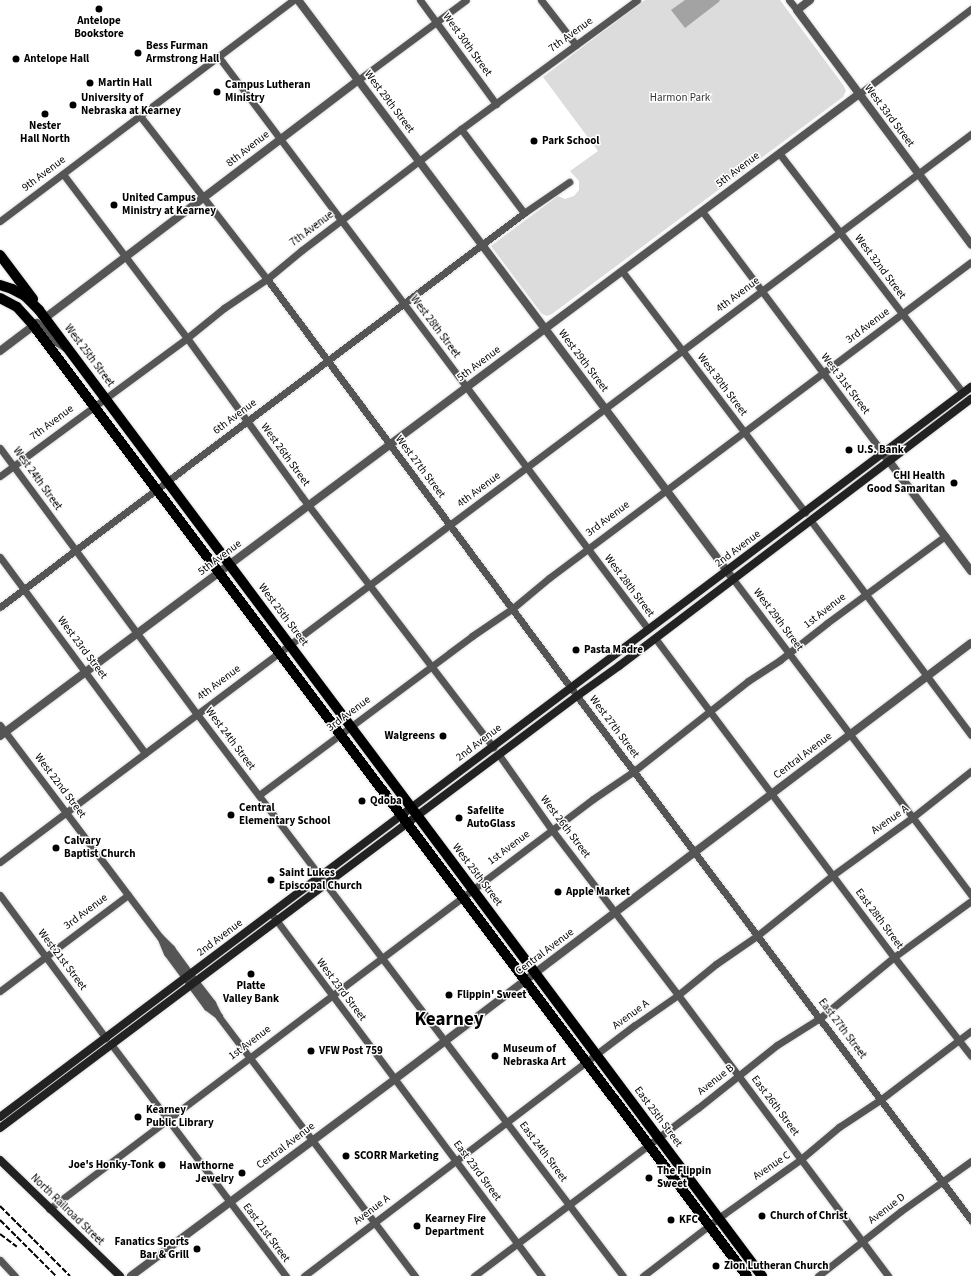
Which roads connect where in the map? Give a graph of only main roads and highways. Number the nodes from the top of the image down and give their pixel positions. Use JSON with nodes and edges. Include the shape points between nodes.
{"nodes":[{"id":1,"x":0,"y":255,"type":"edge"},
{"id":2,"x":0,"y":285,"type":"edge"},
{"id":3,"x":0,"y":298,"type":"edge"},
{"id":4,"x":42,"y":314,"type":"junction"},
{"id":5,"x":971,"y":387,"type":"edge"},
{"id":6,"x":971,"y":400,"type":"edge"},
{"id":7,"x":414,"y":811,"type":"junction"},
{"id":8,"x":405,"y":819,"type":"junction"},
{"id":9,"x":535,"y":974,"type":"joint"},
{"id":10,"x":190,"y":979,"type":"junction"},
{"id":11,"x":92,"y":1054,"type":"junction"},
{"id":12,"x":0,"y":1118,"type":"edge"},
{"id":13,"x":0,"y":1128,"type":"edge"},
{"id":14,"x":0,"y":1160,"type":"edge"},
{"id":15,"x":120,"y":1276,"type":"edge"},
{"id":16,"x":748,"y":1276,"type":"edge"},
{"id":17,"x":762,"y":1276,"type":"edge"}],
"edges":[{"from":1,"to":4,"type":"main road"},
{"from":2,"to":4,"type":"main road","name":"West 25th Street","via":[[25,296]]},
{"from":3,"to":8,"type":"main road","via":[[16,307],[33,325]]},
{"from":4,"to":7,"type":"main road","name":"West 25th Street"},
{"from":5,"to":7,"type":"main road","name":"2nd Avenue","via":[[492,746]]},
{"from":6,"to":7,"type":"main road","name":"2nd Avenue","via":[[499,755]]},
{"from":7,"to":8,"type":"main road","name":"2nd Avenue"},
{"from":7,"to":9,"type":"main road","name":"West 25th Street"},
{"from":8,"to":10,"type":"main road","name":"2nd Avenue","via":[[271,913]]},
{"from":8,"to":10,"type":"main road","name":"2nd Avenue","via":[[277,921]]},
{"from":8,"to":16,"type":"main road"},
{"from":9,"to":17,"type":"main road","name":"East 25th Street"},
{"from":10,"to":11,"type":"main road","name":"2nd Avenue"},
{"from":11,"to":12,"type":"main road","name":"2nd Avenue"},
{"from":11,"to":13,"type":"main road","name":"2nd Avenue"},
{"from":14,"to":15,"type":"main road","name":"North Railroad Street"}]}
